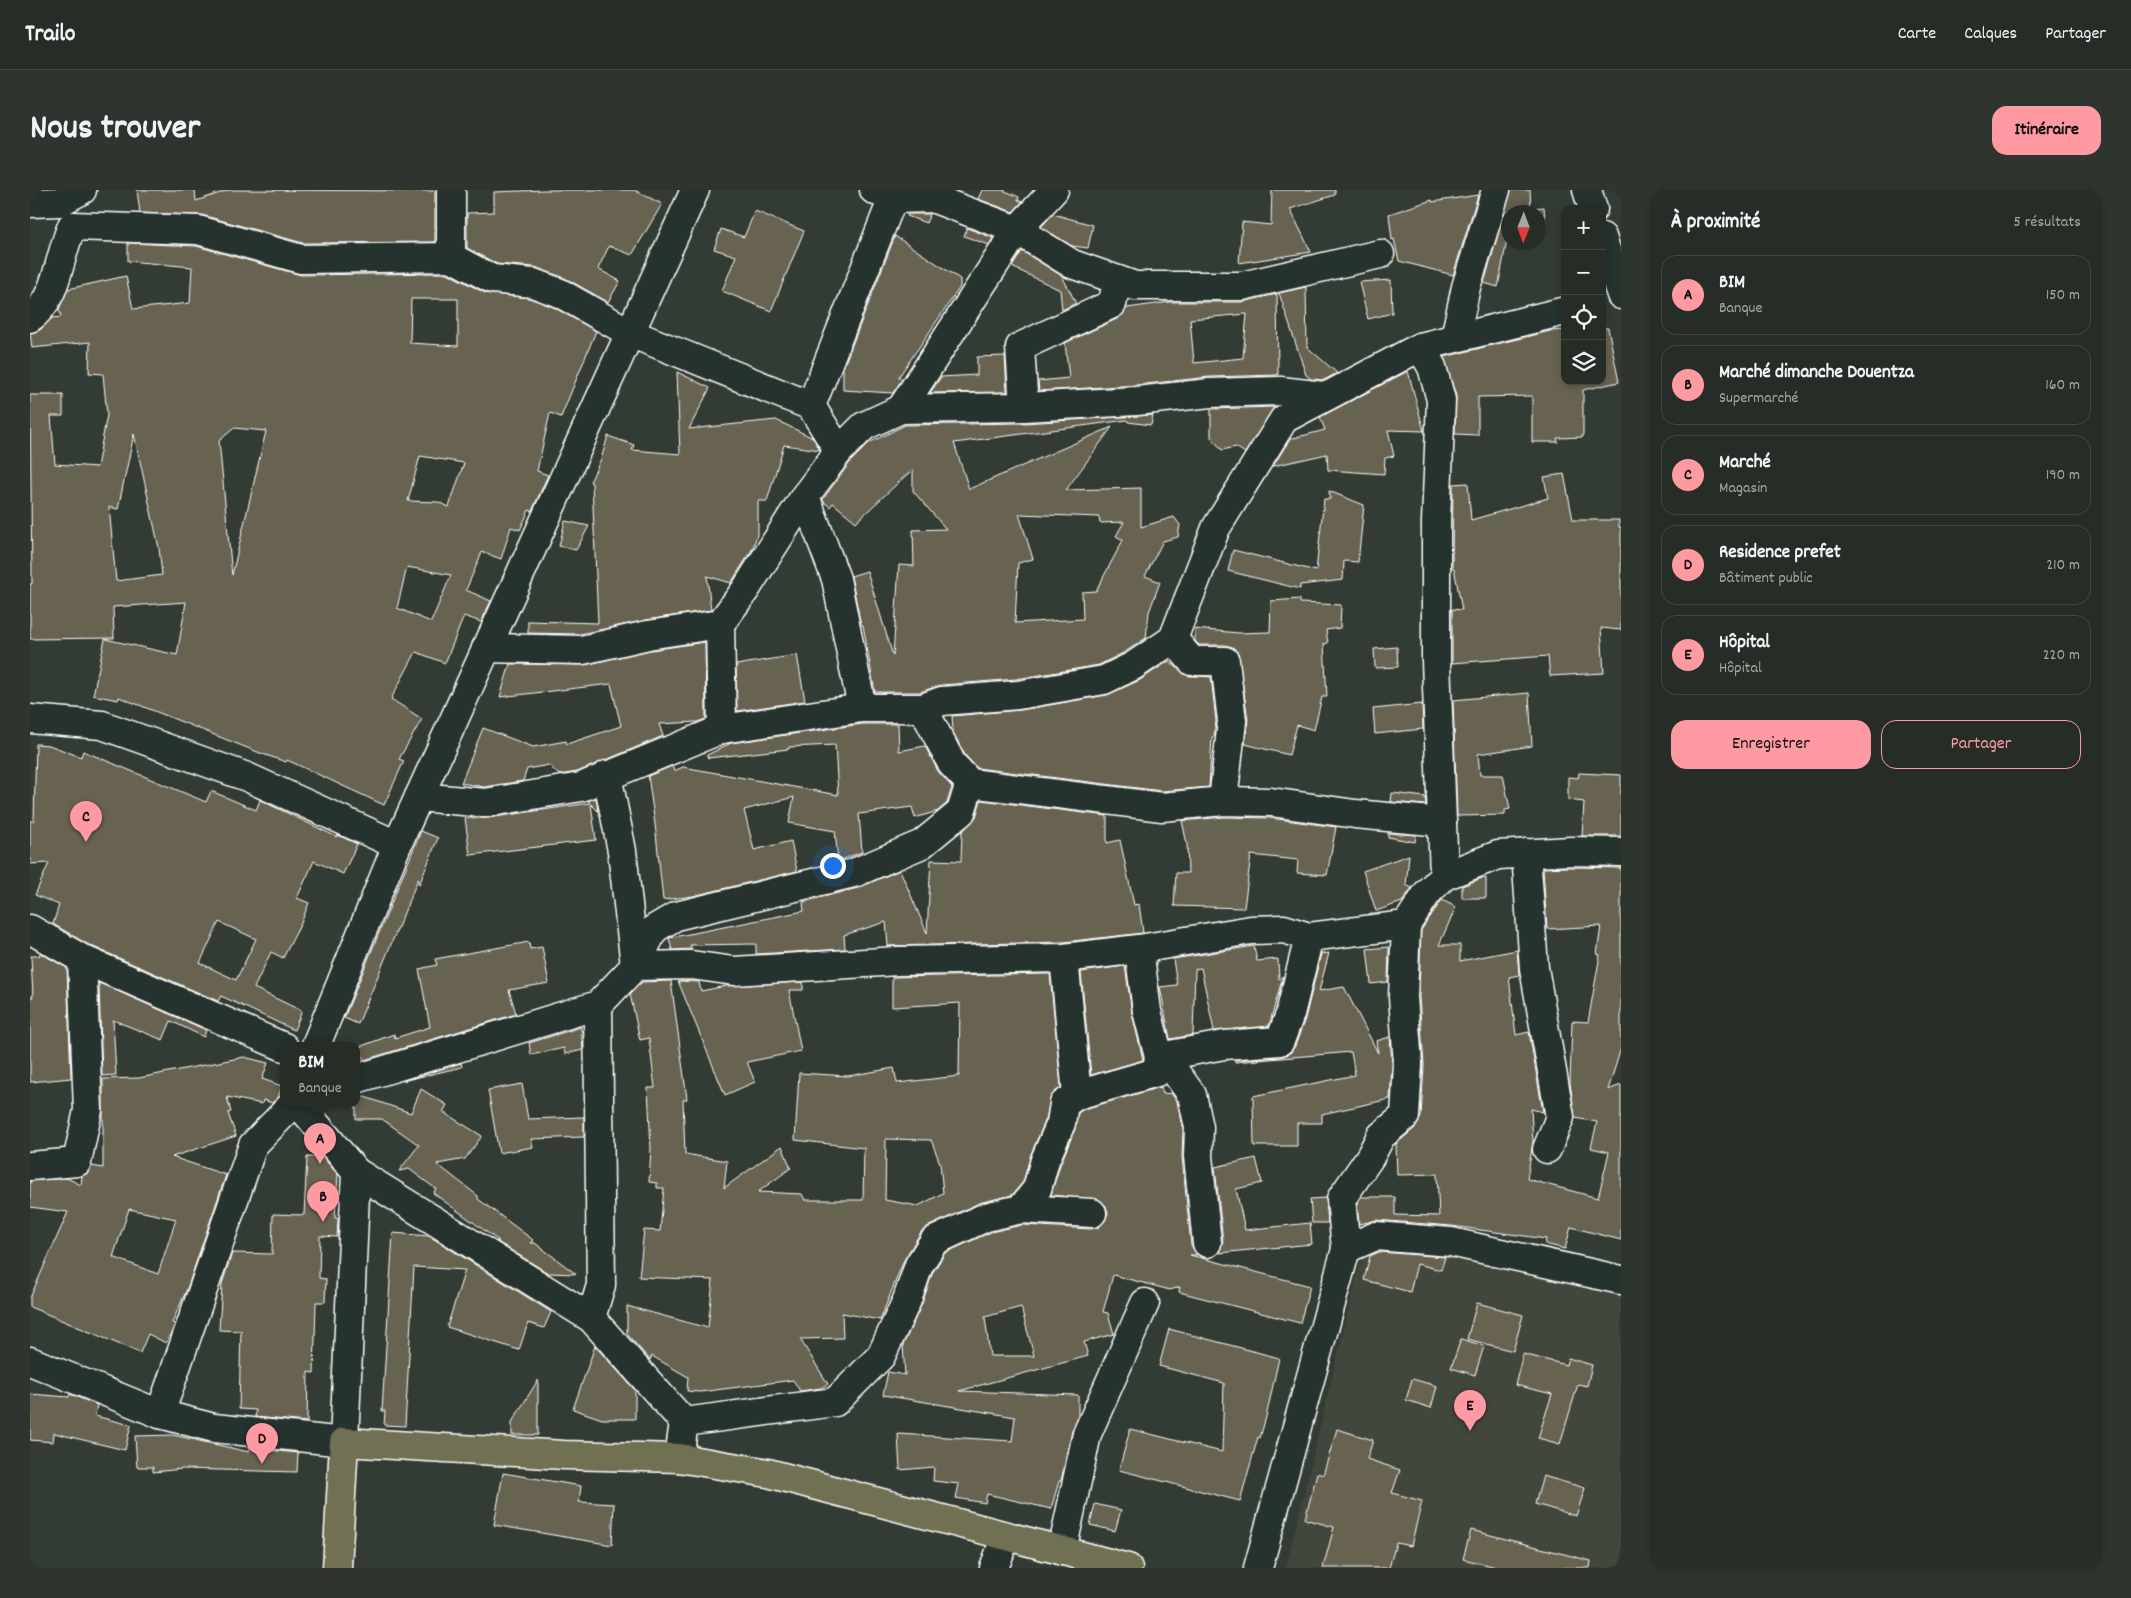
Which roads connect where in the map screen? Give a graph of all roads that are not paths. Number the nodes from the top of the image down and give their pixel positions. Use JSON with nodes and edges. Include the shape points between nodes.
{"nodes":[{"id":1,"x":451,"y":190,"type":"edge"},
{"id":2,"x":695,"y":190,"type":"edge"},
{"id":3,"x":1054,"y":190,"type":"edge"},
{"id":4,"x":1496,"y":190,"type":"edge"},
{"id":5,"x":1587,"y":190,"type":"edge"},
{"id":6,"x":888,"y":193,"type":"edge"},
{"id":7,"x":30,"y":203,"type":"edge"},
{"id":8,"x":1592,"y":205,"type":"edge"},
{"id":9,"x":71,"y":206,"type":"edge"},
{"id":10,"x":1017,"y":230,"type":"junction"},
{"id":11,"x":1606,"y":249,"type":"edge"},
{"id":12,"x":1380,"y":254,"type":"dead end"},
{"id":13,"x":451,"y":257,"type":"junction"},
{"id":14,"x":1118,"y":280,"type":"junction"},
{"id":15,"x":1621,"y":296,"type":"edge"},
{"id":16,"x":1606,"y":301,"type":"edge"},
{"id":17,"x":1561,"y":312,"type":"edge"},
{"id":18,"x":30,"y":318,"type":"edge"},
{"id":19,"x":630,"y":332,"type":"junction"},
{"id":20,"x":1455,"y":338,"type":"junction"},
{"id":21,"x":1420,"y":347,"type":"junction"},
{"id":22,"x":1324,"y":396,"type":"junction"},
{"id":23,"x":811,"y":406,"type":"junction"},
{"id":24,"x":1024,"y":407,"type":"junction"},
{"id":25,"x":900,"y":409,"type":"junction"},
{"id":26,"x":839,"y":450,"type":"junction"},
{"id":27,"x":805,"y":496,"type":"junction"},
{"id":28,"x":720,"y":624,"type":"junction"},
{"id":29,"x":1173,"y":639,"type":"junction"},
{"id":30,"x":486,"y":648,"type":"junction"},
{"id":31,"x":862,"y":708,"type":"junction"},
{"id":32,"x":923,"y":708,"type":"junction"},
{"id":33,"x":30,"y":719,"type":"edge"},
{"id":34,"x":722,"y":729,"type":"junction"},
{"id":35,"x":607,"y":775,"type":"junction"},
{"id":36,"x":970,"y":783,"type":"junction"},
{"id":37,"x":419,"y":798,"type":"junction"},
{"id":38,"x":1223,"y":801,"type":"junction"},
{"id":39,"x":1442,"y":822,"type":"junction"},
{"id":40,"x":397,"y":845,"type":"junction"},
{"id":41,"x":1621,"y":852,"type":"edge"},
{"id":42,"x":1526,"y":853,"type":"junction"},
{"id":43,"x":1444,"y":876,"type":"junction"},
{"id":44,"x":1406,"y":925,"type":"junction"},
{"id":45,"x":30,"y":929,"type":"edge"},
{"id":46,"x":1309,"y":937,"type":"junction"},
{"id":47,"x":1139,"y":949,"type":"junction"},
{"id":48,"x":1064,"y":958,"type":"junction"},
{"id":49,"x":82,"y":959,"type":"junction"},
{"id":50,"x":635,"y":966,"type":"junction"},
{"id":51,"x":598,"y":1005,"type":"junction"},
{"id":52,"x":317,"y":1042,"type":"edge"},
{"id":53,"x":280,"y":1045,"type":"edge"},
{"id":54,"x":1159,"y":1057,"type":"junction"},
{"id":55,"x":360,"y":1078,"type":"edge"},
{"id":56,"x":1077,"y":1095,"type":"junction"},
{"id":57,"x":290,"y":1107,"type":"edge"},
{"id":58,"x":301,"y":1107,"type":"edge"},
{"id":59,"x":1547,"y":1149,"type":"dead end"},
{"id":60,"x":30,"y":1166,"type":"edge"},
{"id":61,"x":356,"y":1172,"type":"junction"},
{"id":62,"x":1021,"y":1209,"type":"junction"},
{"id":63,"x":1092,"y":1213,"type":"dead end"},
{"id":64,"x":1206,"y":1243,"type":"dead end"},
{"id":65,"x":1346,"y":1249,"type":"junction"},
{"id":66,"x":1621,"y":1280,"type":"edge"},
{"id":67,"x":1145,"y":1303,"type":"dead end"},
{"id":68,"x":591,"y":1318,"type":"junction"},
{"id":69,"x":30,"y":1361,"type":"edge"},
{"id":70,"x":160,"y":1414,"type":"junction"},
{"id":71,"x":684,"y":1422,"type":"junction"},
{"id":72,"x":344,"y":1442,"type":"junction"},
{"id":73,"x":679,"y":1458,"type":"junction"},
{"id":74,"x":1006,"y":1536,"type":"junction"},
{"id":75,"x":1062,"y":1551,"type":"junction"},
{"id":76,"x":337,"y":1568,"type":"edge"},
{"id":77,"x":994,"y":1568,"type":"edge"},
{"id":78,"x":1128,"y":1568,"type":"edge"},
{"id":79,"x":1258,"y":1568,"type":"edge"}],
"edges":[{"from":1,"to":13,"type":"street"},
{"from":2,"to":19,"type":"street"},
{"from":3,"to":10,"type":"street"},
{"from":4,"to":20,"type":"street","via":[[1466,287]]},
{"from":5,"to":8,"type":"street"},
{"from":6,"to":10,"type":"street","via":[[932,198]]},
{"from":6,"to":23,"type":"street"},
{"from":7,"to":9,"type":"street"},
{"from":9,"to":13,"type":"street","via":[[198,230],[301,259]]},
{"from":9,"to":18,"type":"street","via":[[52,288]]},
{"from":10,"to":14,"type":"street","via":[[1072,264]]},
{"from":10,"to":25,"type":"street"},
{"from":11,"to":15,"type":"street"},
{"from":12,"to":14,"type":"street","via":[[1242,286],[1135,286]]},
{"from":13,"to":19,"type":"street","via":[[492,279],[532,283],[560,293]]},
{"from":14,"to":24,"type":"street","via":[[1112,304],[1020,347]]},
{"from":15,"to":16,"type":"street"},
{"from":17,"to":20,"type":"street"},
{"from":19,"to":23,"type":"street"},
{"from":19,"to":30,"type":"street"},
{"from":20,"to":21,"type":"street"},
{"from":21,"to":22,"type":"street"},
{"from":21,"to":39,"type":"street","via":[[1432,367],[1441,400],[1436,521],[1436,660]]},
{"from":22,"to":24,"type":"street","via":[[1280,391],[1230,392]]},
{"from":22,"to":29,"type":"street","via":[[1284,419],[1242,483],[1216,528]]},
{"from":23,"to":26,"type":"street"},
{"from":24,"to":25,"type":"street"},
{"from":25,"to":26,"type":"street","via":[[864,426]]},
{"from":26,"to":27,"type":"street"},
{"from":27,"to":28,"type":"street"},
{"from":27,"to":31,"type":"street","via":[[836,579]]},
{"from":28,"to":30,"type":"street","via":[[648,635],[582,650]]},
{"from":28,"to":34,"type":"street"},
{"from":29,"to":32,"type":"street","via":[[1133,666],[1104,680],[1018,695],[942,701]]},
{"from":29,"to":38,"type":"street","via":[[1192,661],[1225,661],[1232,721]]},
{"from":30,"to":37,"type":"street"},
{"from":31,"to":32,"type":"street"},
{"from":31,"to":34,"type":"street"},
{"from":32,"to":36,"type":"street","via":[[952,764]]},
{"from":33,"to":40,"type":"street","via":[[102,725],[247,777]]},
{"from":34,"to":35,"type":"street"},
{"from":35,"to":37,"type":"street","via":[[581,786],[485,803]]},
{"from":35,"to":50,"type":"street","via":[[622,851]]},
{"from":36,"to":38,"type":"street","via":[[1162,807]]},
{"from":36,"to":50,"type":"street","via":[[961,812],[922,844],[854,873],[676,916],[654,929]]},
{"from":37,"to":40,"type":"street"},
{"from":38,"to":39,"type":"street","via":[[1272,802]]},
{"from":39,"to":43,"type":"street"},
{"from":40,"to":52,"type":"street"},
{"from":41,"to":42,"type":"street"},
{"from":42,"to":43,"type":"street","via":[[1498,855]]},
{"from":42,"to":59,"type":"street","via":[[1534,968],[1560,1117]]},
{"from":43,"to":44,"type":"street","via":[[1428,892]]},
{"from":44,"to":46,"type":"street"},
{"from":44,"to":65,"type":"street","via":[[1403,997],[1408,1064],[1405,1116],[1381,1136],[1341,1199]]},
{"from":45,"to":49,"type":"street"},
{"from":46,"to":47,"type":"street","via":[[1284,930],[1251,930]]},
{"from":46,"to":54,"type":"street","via":[[1280,1041],[1224,1045]]},
{"from":47,"to":48,"type":"street"},
{"from":47,"to":54,"type":"street"},
{"from":48,"to":50,"type":"street","via":[[898,962],[734,972],[691,965]]},
{"from":48,"to":56,"type":"street"},
{"from":49,"to":53,"type":"street"},
{"from":49,"to":60,"type":"street","via":[[88,1110],[77,1162]]},
{"from":50,"to":51,"type":"street"},
{"from":51,"to":55,"type":"street"},
{"from":51,"to":68,"type":"street","via":[[601,1285]]},
{"from":54,"to":56,"type":"street","via":[[1157,1072]]},
{"from":54,"to":64,"type":"street","via":[[1192,1095],[1199,1127],[1198,1156]]},
{"from":56,"to":62,"type":"street","via":[[1064,1104],[1061,1123],[1044,1160],[1037,1189]]},
{"from":57,"to":70,"type":"street","via":[[253,1144]]},
{"from":58,"to":61,"type":"street"},
{"from":61,"to":68,"type":"street"},
{"from":61,"to":72,"type":"street"},
{"from":62,"to":63,"type":"street"},
{"from":62,"to":71,"type":"street","via":[[986,1217],[934,1241],[920,1265],[881,1356],[835,1402]]},
{"from":65,"to":66,"type":"street","via":[[1376,1236],[1451,1242]]},
{"from":65,"to":79,"type":"street"},
{"from":67,"to":75,"type":"street","via":[[1087,1434]]},
{"from":68,"to":71,"type":"street"},
{"from":69,"to":70,"type":"street"},
{"from":70,"to":72,"type":"street","via":[[214,1428]]},
{"from":71,"to":73,"type":"street"},
{"from":72,"to":73,"type":"main road"},
{"from":72,"to":76,"type":"main road"},
{"from":73,"to":74,"type":"main road","via":[[768,1473]]},
{"from":74,"to":75,"type":"main road"},
{"from":74,"to":77,"type":"street"},
{"from":75,"to":78,"type":"main road"}]}
